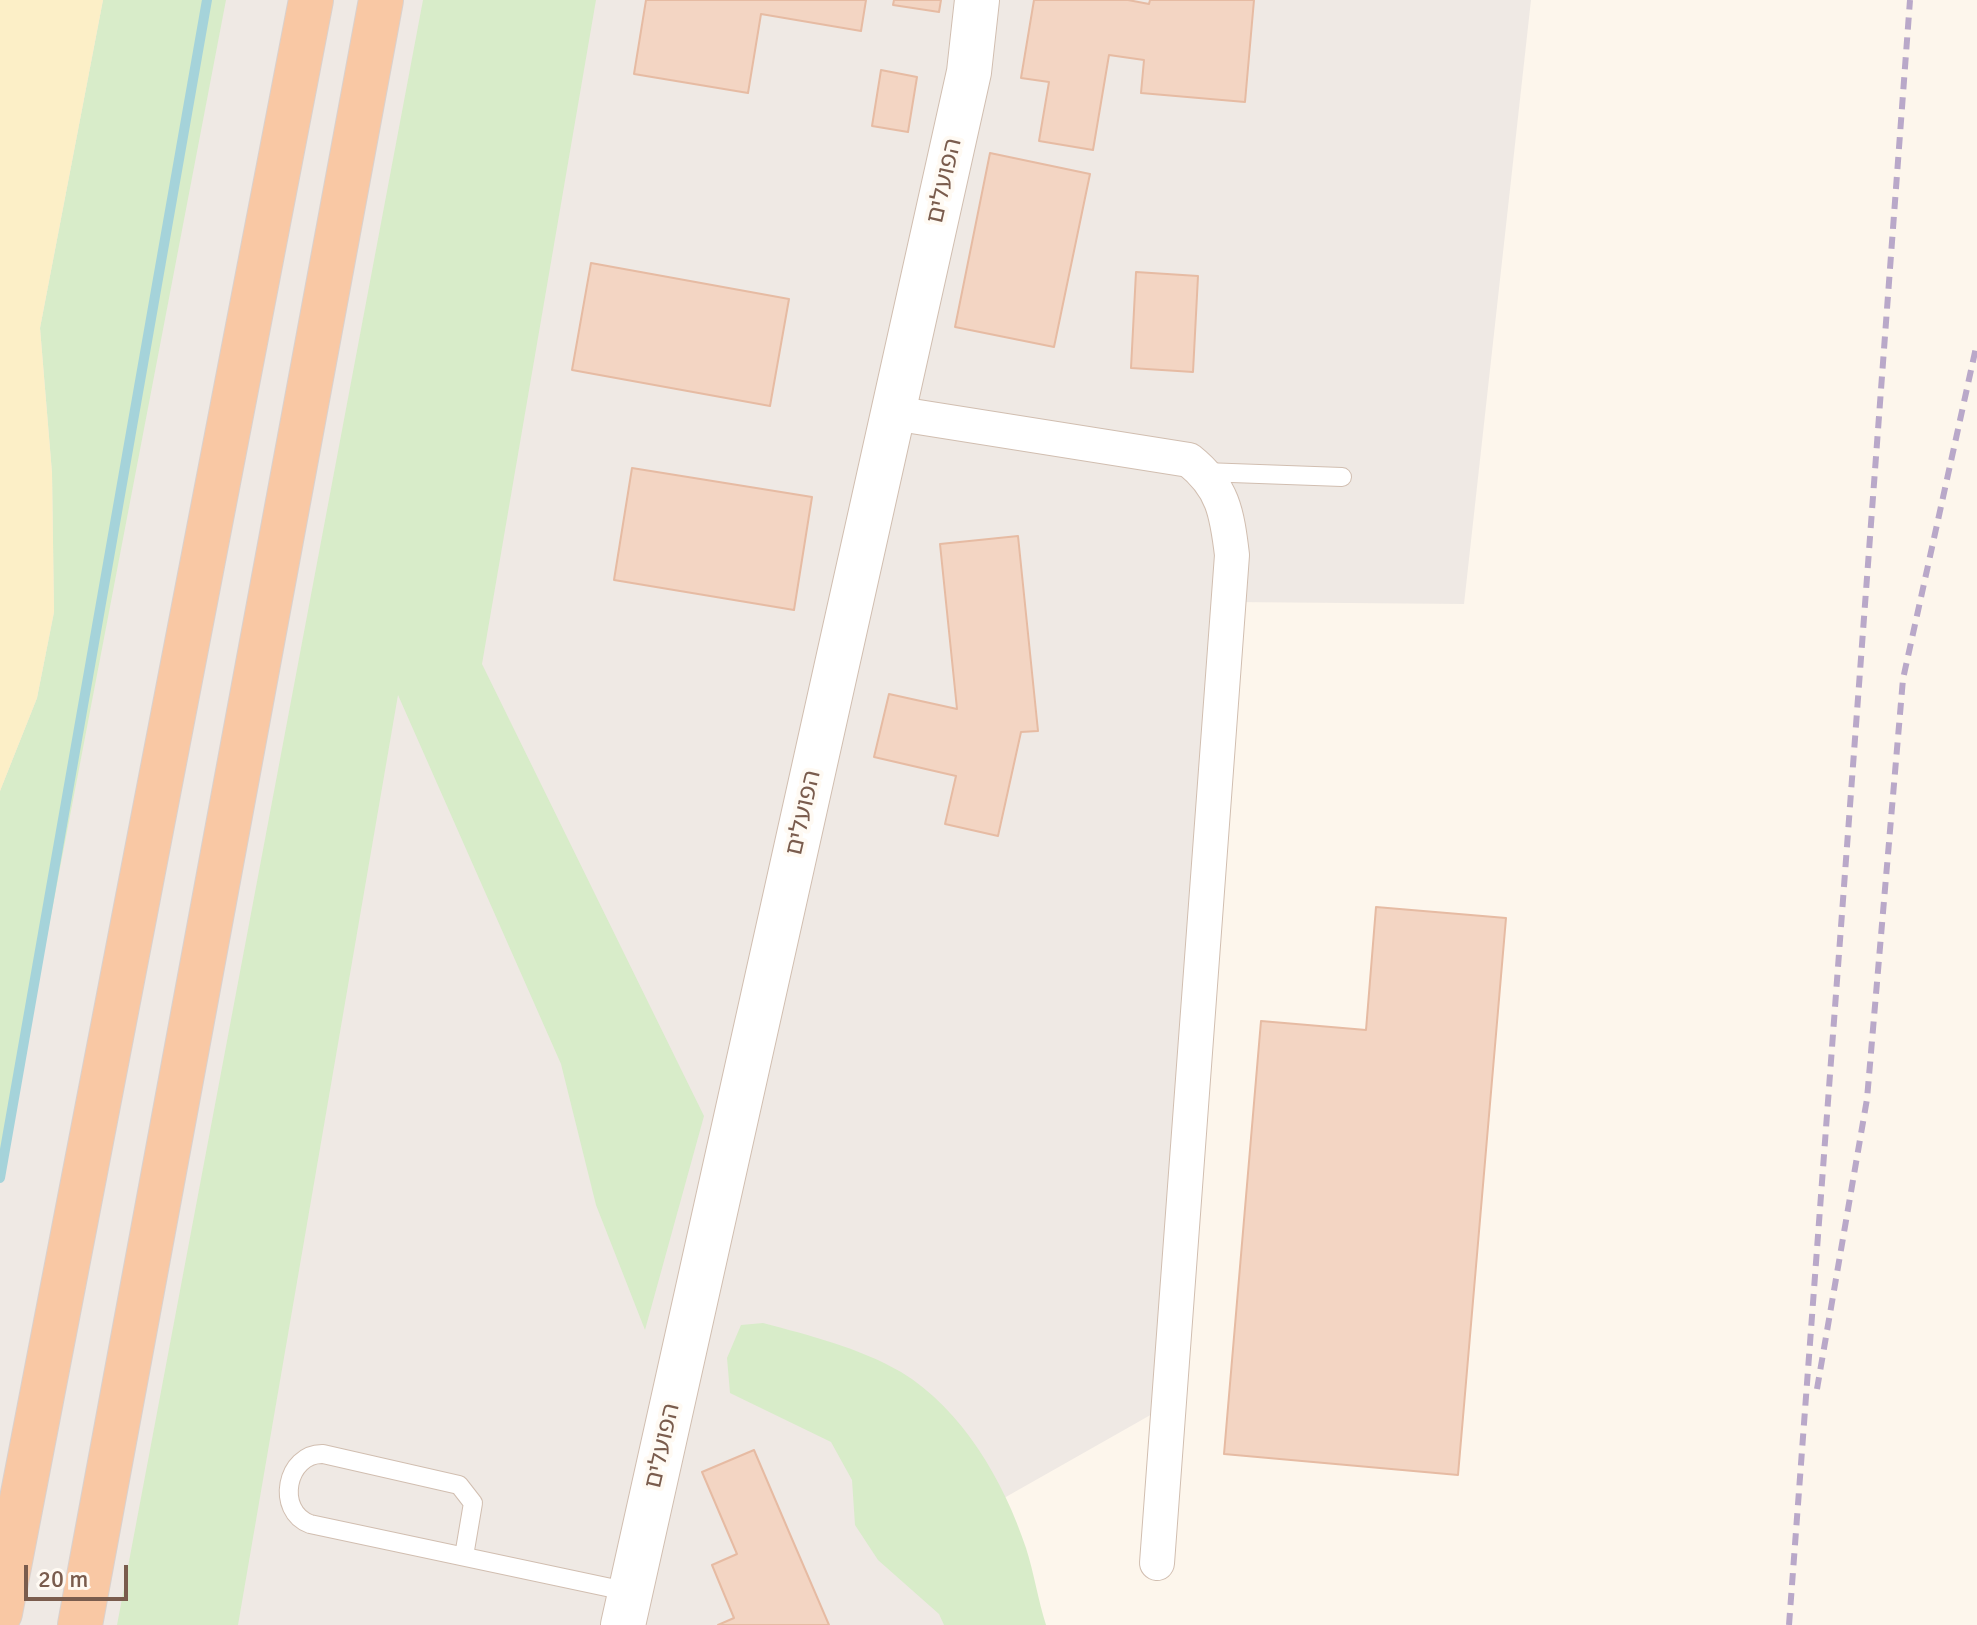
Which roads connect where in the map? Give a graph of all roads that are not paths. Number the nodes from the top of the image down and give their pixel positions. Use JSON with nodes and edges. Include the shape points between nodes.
{"nodes":[{"id":1,"x":311,"y":0,"type":"edge"},
{"id":2,"x":381,"y":0,"type":"edge"},
{"id":3,"x":977,"y":0,"type":"edge"},
{"id":4,"x":893,"y":413,"type":"junction"},
{"id":5,"x":1204,"y":472,"type":"junction"},
{"id":6,"x":1342,"y":477,"type":"dead end"},
{"id":7,"x":464,"y":1556,"type":"junction"},
{"id":8,"x":1157,"y":1563,"type":"dead end"},
{"id":9,"x":627,"y":1608,"type":"edge"},
{"id":10,"x":0,"y":1613,"type":"edge"},
{"id":11,"x":80,"y":1625,"type":"edge"}],
"edges":[{"from":1,"to":10,"type":"highway"},
{"from":2,"to":11,"type":"highway"},
{"from":3,"to":4,"type":"street","name":"הפועלים","via":[[969,72]]},
{"from":4,"to":5,"type":"street","via":[[1189,460]]},
{"from":4,"to":9,"type":"street","name":"הפועלים"},
{"from":5,"to":6,"type":"lane"},
{"from":5,"to":8,"type":"street","via":[[1220,493],[1232,555]]},
{"from":7,"to":7,"type":"lane","via":[[302,1520],[292,1511],[289,1488],[294,1470],[314,1454],[328,1455],[463,1487],[473,1511]]},
{"from":7,"to":9,"type":"lane"}]}
